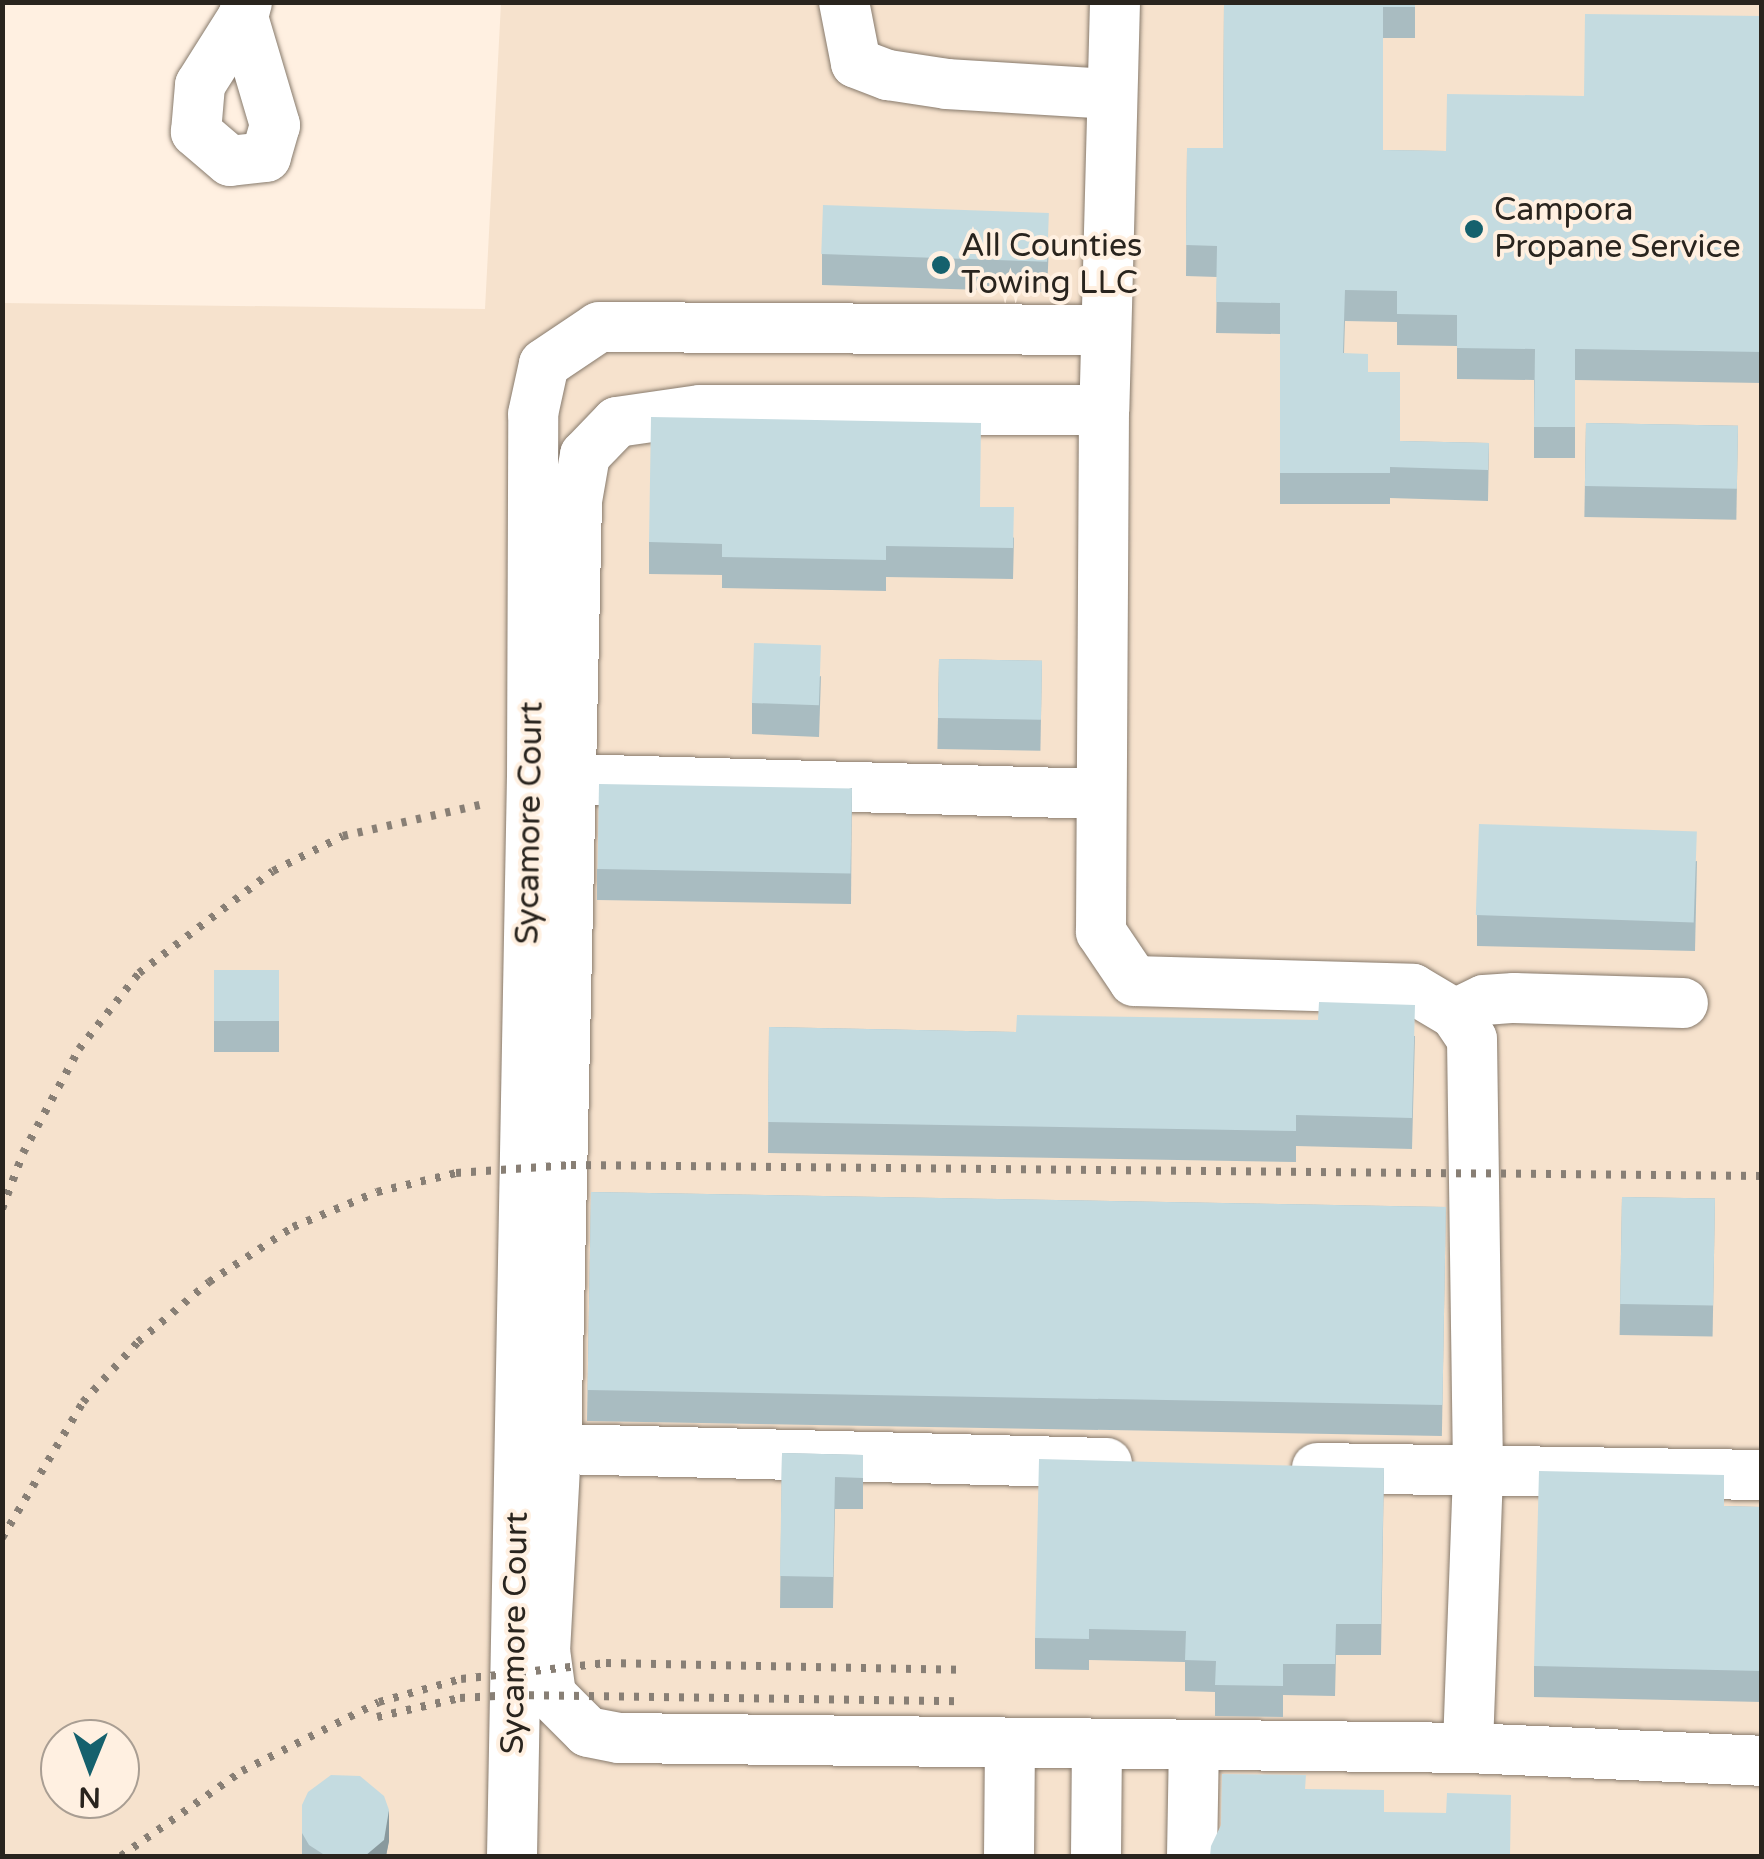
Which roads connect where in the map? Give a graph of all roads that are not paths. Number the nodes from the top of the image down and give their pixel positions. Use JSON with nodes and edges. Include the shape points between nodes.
{"nodes":[{"id":1,"x":844,"y":2,"type":"edge"},
{"id":2,"x":1115,"y":2,"type":"edge"},
{"id":3,"x":1112,"y":94,"type":"junction"},
{"id":4,"x":1106,"y":330,"type":"junction"},
{"id":5,"x":1104,"y":410,"type":"junction"},
{"id":6,"x":551,"y":778,"type":"junction"},
{"id":7,"x":1100,"y":794,"type":"junction"},
{"id":8,"x":1683,"y":1003,"type":"dead end"},
{"id":9,"x":1455,"y":1014,"type":"junction"},
{"id":10,"x":537,"y":1448,"type":"junction"},
{"id":11,"x":1145,"y":1464,"type":"edge"},
{"id":12,"x":1262,"y":1467,"type":"edge"},
{"id":13,"x":1478,"y":1472,"type":"junction"},
{"id":14,"x":1762,"y":1475,"type":"edge"},
{"id":15,"x":1010,"y":1743,"type":"junction"},
{"id":16,"x":1098,"y":1744,"type":"junction"},
{"id":17,"x":1194,"y":1745,"type":"junction"},
{"id":18,"x":1468,"y":1748,"type":"junction"},
{"id":19,"x":1762,"y":1761,"type":"edge"},
{"id":20,"x":512,"y":1856,"type":"edge"},
{"id":21,"x":1009,"y":1856,"type":"edge"},
{"id":22,"x":1096,"y":1856,"type":"edge"},
{"id":23,"x":1192,"y":1856,"type":"edge"}],
"edges":[{"from":1,"to":3,"type":"lane","via":[[856,63],[888,75]]},
{"from":2,"to":3,"type":"lane"},
{"from":3,"to":4,"type":"lane"},
{"from":4,"to":5,"type":"lane"},
{"from":4,"to":6,"type":"lane","name":"Sycamore Court","via":[[598,328],[544,364],[533,414]]},
{"from":5,"to":6,"type":"lane","via":[[700,410],[617,422],[584,456]]},
{"from":5,"to":7,"type":"lane"},
{"from":6,"to":7,"type":"lane"},
{"from":6,"to":10,"type":"lane","name":"Sycamore Court"},
{"from":7,"to":9,"type":"lane","via":[[1101,932],[1134,981],[1413,990]]},
{"from":8,"to":9,"type":"lane","via":[[1514,998],[1484,1000]]},
{"from":9,"to":13,"type":"lane","via":[[1472,1039]]},
{"from":10,"to":11,"type":"lane"},
{"from":10,"to":15,"type":"lane","via":[[551,1695],[588,1732],[619,1738]]},
{"from":10,"to":20,"type":"lane","name":"Sycamore Court"},
{"from":12,"to":13,"type":"lane"},
{"from":13,"to":14,"type":"lane"},
{"from":13,"to":18,"type":"lane"},
{"from":15,"to":16,"type":"lane"},
{"from":15,"to":21,"type":"lane"},
{"from":16,"to":17,"type":"lane"},
{"from":16,"to":22,"type":"lane"},
{"from":17,"to":18,"type":"lane"},
{"from":17,"to":23,"type":"lane"},
{"from":18,"to":19,"type":"lane"}]}
